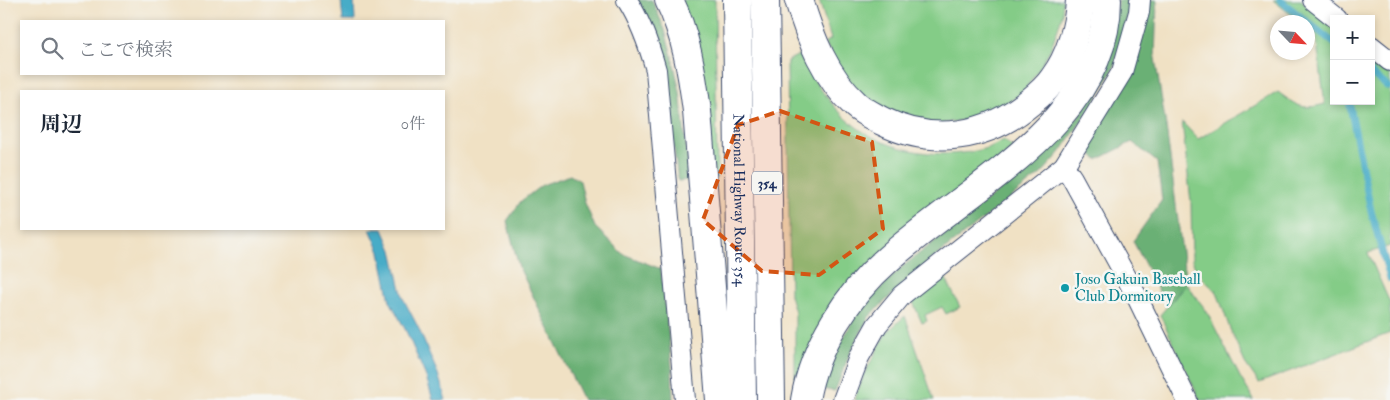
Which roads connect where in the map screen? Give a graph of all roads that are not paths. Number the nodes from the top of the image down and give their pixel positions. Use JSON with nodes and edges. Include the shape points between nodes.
{"nodes":[{"id":1,"x":627,"y":0,"type":"edge"},
{"id":2,"x":669,"y":0,"type":"edge"},
{"id":3,"x":737,"y":0,"type":"edge"},
{"id":4,"x":765,"y":0,"type":"edge"},
{"id":5,"x":799,"y":0,"type":"edge"},
{"id":6,"x":1080,"y":0,"type":"edge"},
{"id":7,"x":1107,"y":0,"type":"edge"},
{"id":8,"x":1140,"y":0,"type":"edge"},
{"id":9,"x":1313,"y":0,"type":"edge"},
{"id":10,"x":1332,"y":15,"type":"edge"},
{"id":11,"x":1375,"y":49,"type":"edge"},
{"id":12,"x":1390,"y":61,"type":"edge"},
{"id":13,"x":1064,"y":166,"type":"junction"},
{"id":14,"x":685,"y":400,"type":"edge"},
{"id":15,"x":720,"y":400,"type":"edge"},
{"id":16,"x":742,"y":400,"type":"edge"},
{"id":17,"x":771,"y":400,"type":"edge"},
{"id":18,"x":805,"y":400,"type":"edge"},
{"id":19,"x":843,"y":400,"type":"edge"},
{"id":20,"x":1187,"y":400,"type":"edge"}],
"edges":[{"from":1,"to":14,"type":"street","via":[[638,16],[656,70]]},
{"from":2,"to":15,"type":"highway","via":[[691,66],[697,111]]},
{"from":3,"to":16,"type":"highway","name":"National Highway Route 354","number":"354"},
{"from":4,"to":17,"type":"highway","name":"National Highway Route 354","number":"354"},
{"from":5,"to":6,"type":"highway","via":[[820,56],[830,74],[856,105],[912,133],[957,135],[1000,123],[1032,101],[1054,78],[1071,43]]},
{"from":7,"to":18,"type":"highway","via":[[1103,33],[1091,69],[1064,110],[1016,160],[887,259],[867,280],[828,334],[815,360]]},
{"from":8,"to":13,"type":"street","via":[[1122,72]]},
{"from":9,"to":10,"type":"street"},
{"from":11,"to":12,"type":"street"},
{"from":13,"to":19,"type":"street","via":[[902,295],[877,325],[859,357]]},
{"from":13,"to":20,"type":"street","via":[[1136,295]]}]}
